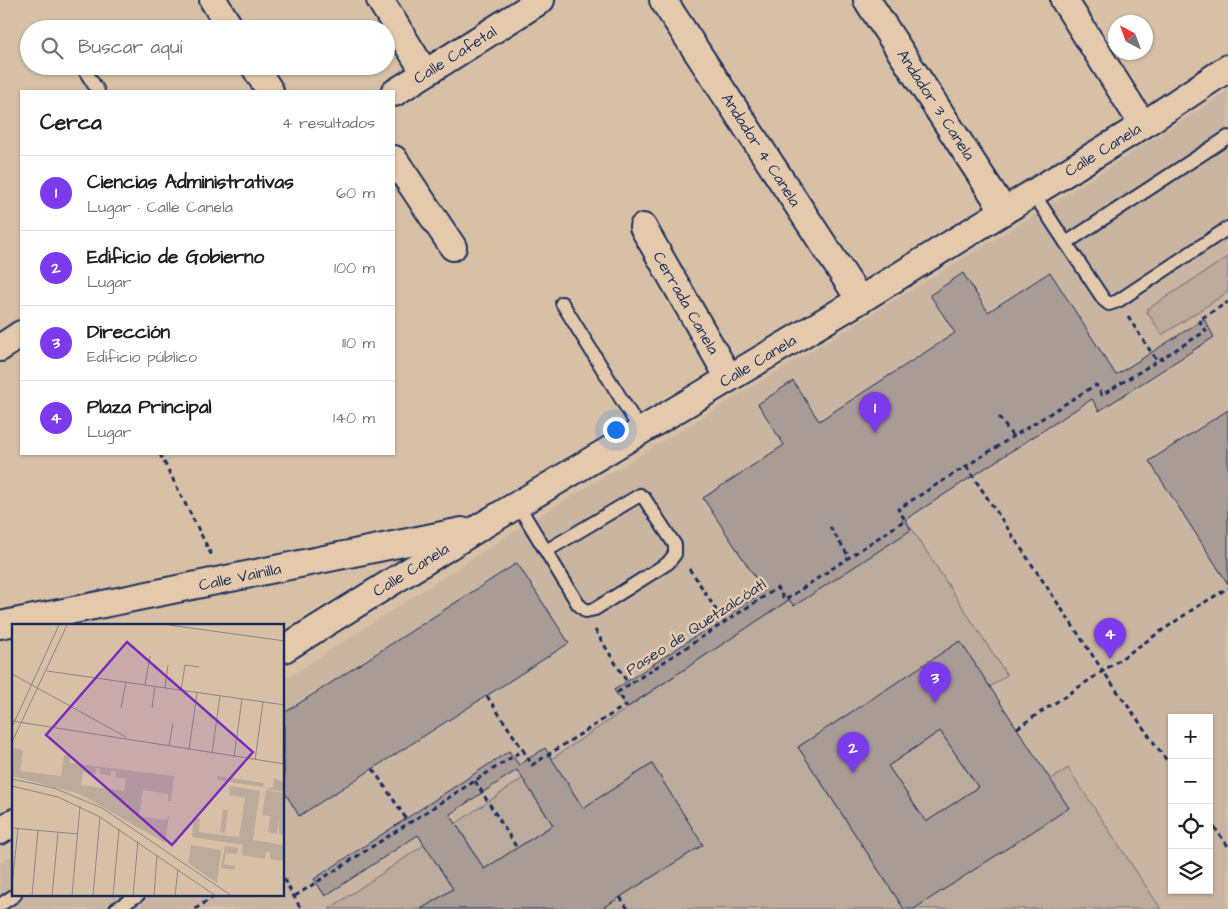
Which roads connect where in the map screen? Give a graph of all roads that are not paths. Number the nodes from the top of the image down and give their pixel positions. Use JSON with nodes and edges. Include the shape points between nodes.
{"nodes":[{"id":1,"x":213,"y":0,"type":"edge"},
{"id":2,"x":380,"y":0,"type":"edge"},
{"id":3,"x":663,"y":0,"type":"edge"},
{"id":4,"x":867,"y":0,"type":"edge"},
{"id":5,"x":1064,"y":0,"type":"edge"},
{"id":6,"x":531,"y":3,"type":"edge"},
{"id":7,"x":225,"y":20,"type":"edge"},
{"id":8,"x":392,"y":20,"type":"edge"},
{"id":9,"x":395,"y":24,"type":"edge"},
{"id":10,"x":1228,"y":68,"type":"edge"},
{"id":11,"x":425,"y":73,"type":"junction"},
{"id":12,"x":88,"y":75,"type":"edge"},
{"id":13,"x":260,"y":75,"type":"edge"},
{"id":14,"x":97,"y":90,"type":"edge"},
{"id":15,"x":269,"y":90,"type":"edge"},
{"id":16,"x":395,"y":93,"type":"edge"},
{"id":17,"x":1143,"y":124,"type":"junction"},
{"id":18,"x":1228,"y":137,"type":"edge"},
{"id":19,"x":395,"y":160,"type":"edge"},
{"id":20,"x":1033,"y":193,"type":"junction"},
{"id":21,"x":1004,"y":211,"type":"junction"},
{"id":22,"x":643,"y":227,"type":"dead end"},
{"id":23,"x":1228,"y":228,"type":"edge"},
{"id":24,"x":1066,"y":243,"type":"junction"},
{"id":25,"x":453,"y":247,"type":"dead end"},
{"id":26,"x":860,"y":300,"type":"junction"},
{"id":27,"x":562,"y":303,"type":"dead end"},
{"id":28,"x":20,"y":335,"type":"edge"},
{"id":29,"x":0,"y":348,"type":"edge"},
{"id":30,"x":729,"y":378,"type":"junction"},
{"id":31,"x":641,"y":431,"type":"junction"},
{"id":32,"x":518,"y":506,"type":"junction"},
{"id":33,"x":480,"y":527,"type":"junction"},
{"id":34,"x":546,"y":551,"type":"junction"},
{"id":35,"x":0,"y":625,"type":"edge"},
{"id":36,"x":285,"y":648,"type":"edge"},
{"id":37,"x":12,"y":823,"type":"edge"},
{"id":38,"x":0,"y":831,"type":"edge"},
{"id":39,"x":14,"y":896,"type":"edge"},
{"id":40,"x":136,"y":896,"type":"edge"},
{"id":41,"x":0,"y":905,"type":"edge"},
{"id":42,"x":116,"y":909,"type":"edge"}],
"edges":[{"from":1,"to":7,"type":"street"},
{"from":2,"to":8,"type":"street"},
{"from":3,"to":26,"type":"street","name":"Andador 4 Canela"},
{"from":4,"to":21,"type":"street","name":"Andador 3 Canela"},
{"from":5,"to":17,"type":"street"},
{"from":6,"to":11,"type":"street","name":"Calle Cafetal"},
{"from":9,"to":11,"type":"street"},
{"from":10,"to":17,"type":"street","name":"Calle Canela"},
{"from":11,"to":16,"type":"street","name":"Calle Cafetal"},
{"from":12,"to":14,"type":"lane"},
{"from":13,"to":15,"type":"street"},
{"from":17,"to":20,"type":"street","name":"Calle Canela"},
{"from":18,"to":24,"type":"lane"},
{"from":19,"to":25,"type":"street"},
{"from":20,"to":21,"type":"street","name":"Calle Canela"},
{"from":20,"to":24,"type":"lane"},
{"from":21,"to":26,"type":"street","name":"Calle Canela"},
{"from":22,"to":30,"type":"street","name":"Cerrada Canela"},
{"from":23,"to":24,"type":"lane","via":[[1109,304]]},
{"from":26,"to":30,"type":"street","name":"Calle Canela"},
{"from":27,"to":31,"type":"lane"},
{"from":28,"to":29,"type":"street"},
{"from":30,"to":31,"type":"street","name":"Calle Canela"},
{"from":31,"to":32,"type":"street","name":"Calle Canela"},
{"from":32,"to":33,"type":"street","name":"Calle Canela"},
{"from":32,"to":34,"type":"lane"},
{"from":33,"to":35,"type":"street","name":"Calle Vainilla"},
{"from":33,"to":36,"type":"street","name":"Calle Canela"},
{"from":34,"to":34,"type":"lane","via":[[578,604],[586,610],[595,609],[668,563],[675,554],[675,545],[640,495]]},
{"from":37,"to":38,"type":"street"},
{"from":39,"to":41,"type":"lane"},
{"from":40,"to":42,"type":"lane"}]}
